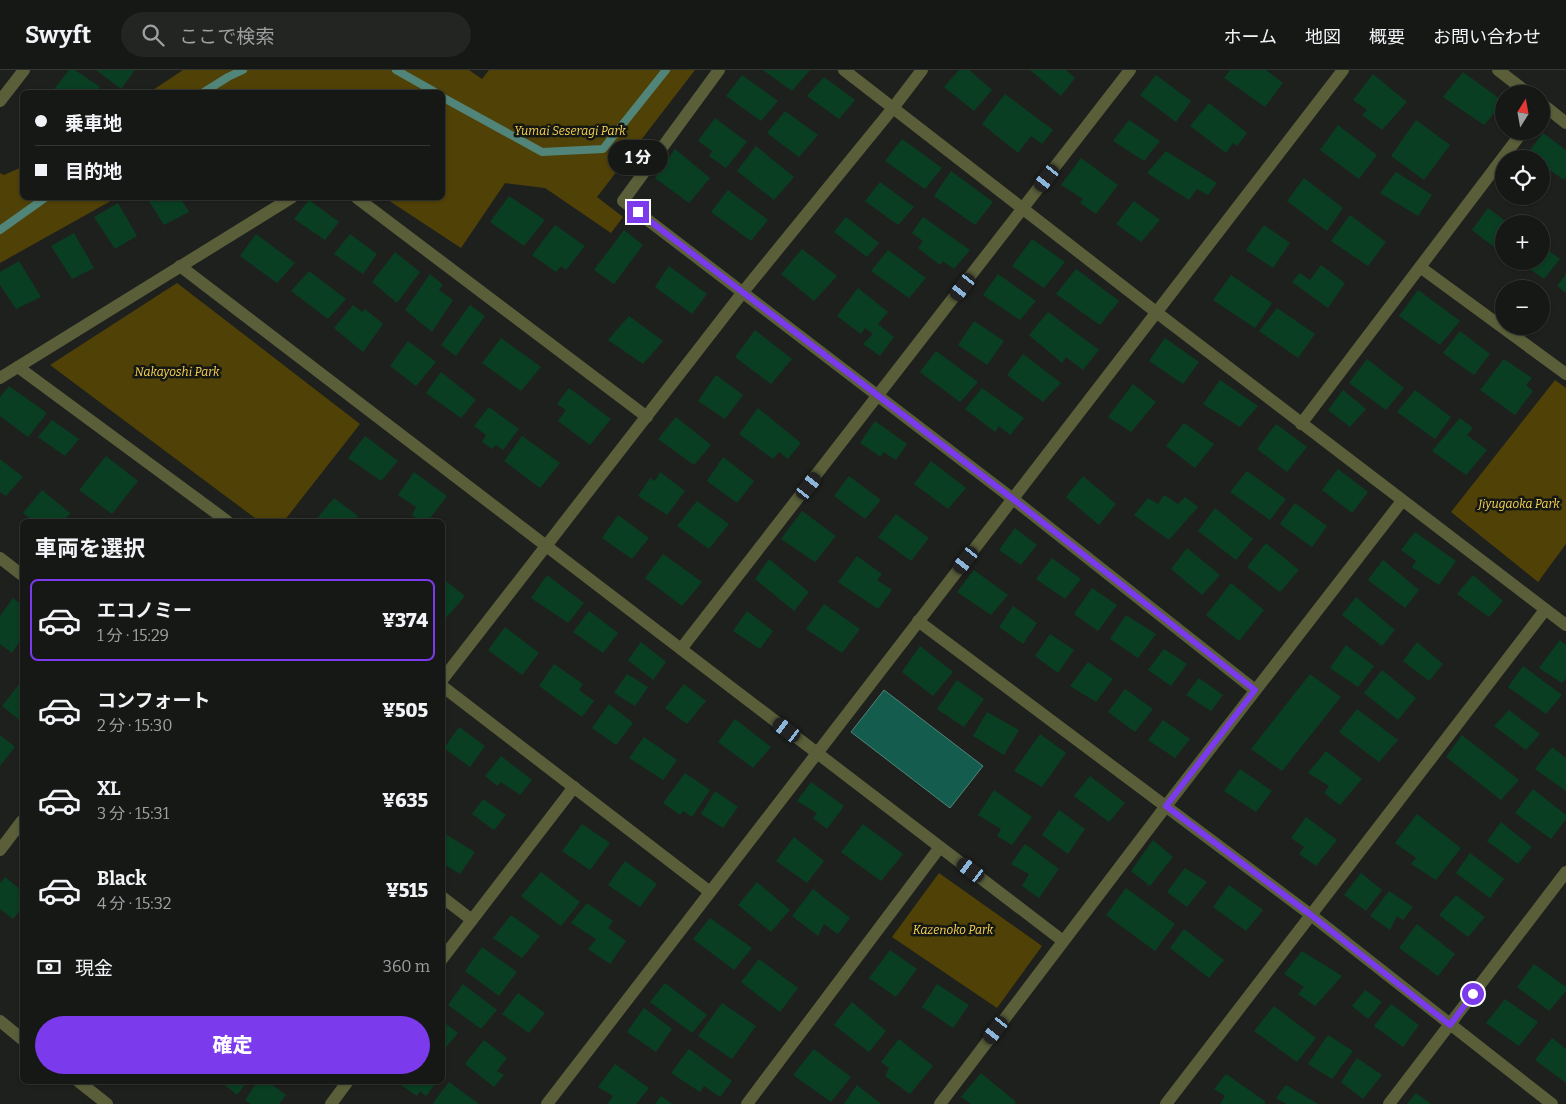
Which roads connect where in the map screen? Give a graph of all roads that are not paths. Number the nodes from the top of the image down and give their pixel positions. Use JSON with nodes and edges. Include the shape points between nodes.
{"nodes":[{"id":1,"x":24,"y":70,"type":"edge"},
{"id":2,"x":718,"y":70,"type":"edge"},
{"id":3,"x":844,"y":70,"type":"edge"},
{"id":4,"x":922,"y":70,"type":"edge"},
{"id":5,"x":1130,"y":70,"type":"edge"},
{"id":6,"x":1343,"y":70,"type":"edge"},
{"id":7,"x":1498,"y":70,"type":"edge"},
{"id":8,"x":1517,"y":85,"type":"edge"},
{"id":9,"x":0,"y":101,"type":"edge"},
{"id":10,"x":893,"y":108,"type":"junction"},
{"id":11,"x":1550,"y":111,"type":"edge"},
{"id":12,"x":1566,"y":123,"type":"edge"},
{"id":13,"x":1516,"y":140,"type":"edge"},
{"id":14,"x":288,"y":200,"type":"edge"},
{"id":15,"x":360,"y":200,"type":"edge"},
{"id":16,"x":1024,"y":209,"type":"junction"},
{"id":17,"x":180,"y":266,"type":"junction"},
{"id":18,"x":1420,"y":268,"type":"junction"},
{"id":19,"x":743,"y":292,"type":"junction"},
{"id":20,"x":1156,"y":312,"type":"junction"},
{"id":21,"x":18,"y":367,"type":"junction"},
{"id":22,"x":1566,"y":374,"type":"edge"},
{"id":23,"x":0,"y":378,"type":"edge"},
{"id":24,"x":879,"y":396,"type":"junction"},
{"id":25,"x":646,"y":417,"type":"junction"},
{"id":26,"x":1301,"y":424,"type":"junction"},
{"id":27,"x":1013,"y":499,"type":"junction"},
{"id":28,"x":1402,"y":501,"type":"junction"},
{"id":29,"x":225,"y":519,"type":"edge"},
{"id":30,"x":546,"y":546,"type":"junction"},
{"id":31,"x":0,"y":558,"type":"edge"},
{"id":32,"x":20,"y":573,"type":"edge"},
{"id":33,"x":1545,"y":610,"type":"junction"},
{"id":34,"x":918,"y":622,"type":"junction"},
{"id":35,"x":1566,"y":625,"type":"edge"},
{"id":36,"x":682,"y":649,"type":"junction"},
{"id":37,"x":445,"y":676,"type":"edge"},
{"id":38,"x":445,"y":688,"type":"edge"},
{"id":39,"x":1255,"y":690,"type":"junction"},
{"id":40,"x":817,"y":753,"type":"junction"},
{"id":41,"x":574,"y":788,"type":"junction"},
{"id":42,"x":1166,"y":806,"type":"junction"},
{"id":43,"x":20,"y":824,"type":"edge"},
{"id":44,"x":940,"y":847,"type":"junction"},
{"id":45,"x":0,"y":850,"type":"edge"},
{"id":46,"x":1566,"y":872,"type":"edge"},
{"id":47,"x":710,"y":892,"type":"junction"},
{"id":48,"x":445,"y":899,"type":"edge"},
{"id":49,"x":1311,"y":915,"type":"junction"},
{"id":50,"x":472,"y":920,"type":"junction"},
{"id":51,"x":1063,"y":941,"type":"junction"},
{"id":52,"x":445,"y":955,"type":"edge"},
{"id":53,"x":0,"y":1021,"type":"edge"},
{"id":54,"x":1450,"y":1025,"type":"junction"},
{"id":55,"x":20,"y":1036,"type":"edge"},
{"id":56,"x":82,"y":1084,"type":"edge"},
{"id":57,"x":346,"y":1084,"type":"edge"},
{"id":58,"x":108,"y":1104,"type":"edge"},
{"id":59,"x":330,"y":1104,"type":"edge"},
{"id":60,"x":547,"y":1104,"type":"edge"},
{"id":61,"x":746,"y":1104,"type":"edge"},
{"id":62,"x":940,"y":1104,"type":"edge"},
{"id":63,"x":1166,"y":1104,"type":"edge"},
{"id":64,"x":1389,"y":1104,"type":"edge"},
{"id":65,"x":1552,"y":1104,"type":"edge"}],
"edges":[{"from":1,"to":9,"type":"street"},
{"from":2,"to":19,"type":"street","via":[[623,201]]},
{"from":3,"to":10,"type":"street"},
{"from":4,"to":10,"type":"street"},
{"from":5,"to":16,"type":"street"},
{"from":6,"to":20,"type":"street"},
{"from":7,"to":8,"type":"street"},
{"from":10,"to":16,"type":"street"},
{"from":10,"to":19,"type":"street"},
{"from":11,"to":12,"type":"street"},
{"from":13,"to":18,"type":"street"},
{"from":14,"to":17,"type":"street"},
{"from":15,"to":25,"type":"street"},
{"from":16,"to":20,"type":"street"},
{"from":16,"to":24,"type":"street"},
{"from":17,"to":21,"type":"street"},
{"from":17,"to":30,"type":"street"},
{"from":18,"to":22,"type":"street"},
{"from":18,"to":26,"type":"street"},
{"from":19,"to":24,"type":"street"},
{"from":19,"to":25,"type":"street"},
{"from":20,"to":26,"type":"street"},
{"from":20,"to":27,"type":"street"},
{"from":21,"to":23,"type":"street"},
{"from":21,"to":29,"type":"street"},
{"from":24,"to":27,"type":"street"},
{"from":24,"to":36,"type":"street"},
{"from":25,"to":30,"type":"street"},
{"from":26,"to":28,"type":"street"},
{"from":27,"to":34,"type":"street"},
{"from":27,"to":39,"type":"street"},
{"from":28,"to":33,"type":"street"},
{"from":28,"to":39,"type":"street"},
{"from":30,"to":36,"type":"street"},
{"from":30,"to":37,"type":"street"},
{"from":31,"to":32,"type":"street"},
{"from":33,"to":35,"type":"street"},
{"from":33,"to":49,"type":"street"},
{"from":34,"to":40,"type":"street"},
{"from":34,"to":42,"type":"street"},
{"from":36,"to":40,"type":"street"},
{"from":38,"to":41,"type":"street"},
{"from":39,"to":42,"type":"street"},
{"from":40,"to":44,"type":"street"},
{"from":40,"to":47,"type":"street"},
{"from":41,"to":47,"type":"street"},
{"from":41,"to":50,"type":"street"},
{"from":42,"to":49,"type":"street"},
{"from":42,"to":51,"type":"street"},
{"from":43,"to":45,"type":"street"},
{"from":44,"to":51,"type":"street"},
{"from":44,"to":61,"type":"street"},
{"from":46,"to":54,"type":"street"},
{"from":47,"to":60,"type":"street"},
{"from":48,"to":50,"type":"street"},
{"from":49,"to":54,"type":"street"},
{"from":49,"to":63,"type":"street"},
{"from":50,"to":52,"type":"street"},
{"from":51,"to":62,"type":"street"},
{"from":53,"to":55,"type":"street"},
{"from":54,"to":64,"type":"street"},
{"from":54,"to":65,"type":"street"},
{"from":56,"to":58,"type":"street"},
{"from":57,"to":59,"type":"street"}]}
